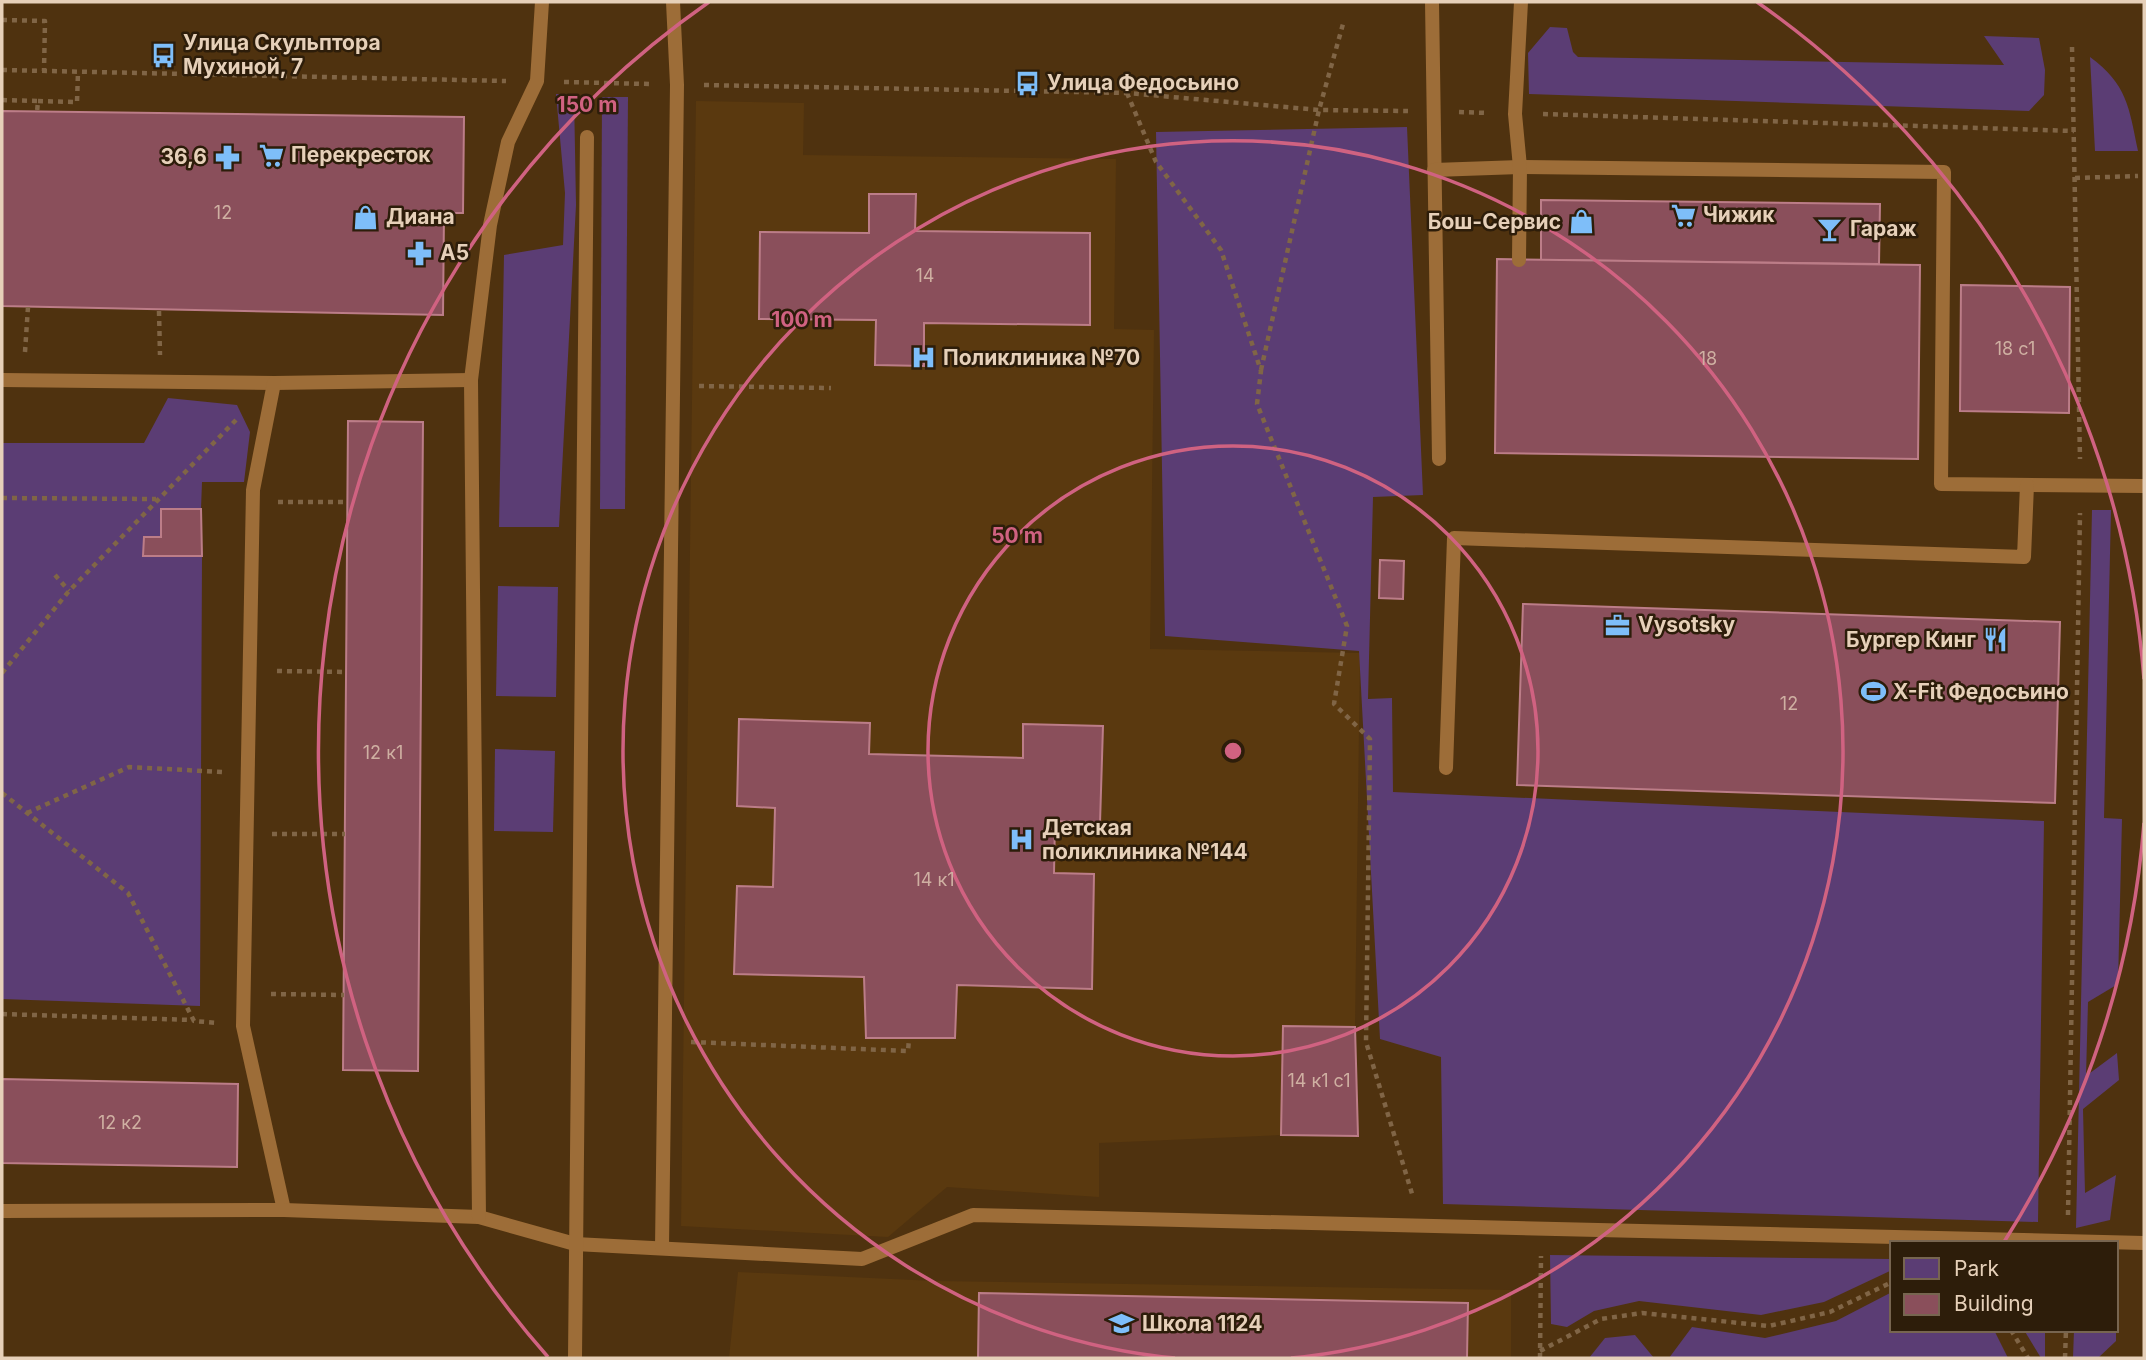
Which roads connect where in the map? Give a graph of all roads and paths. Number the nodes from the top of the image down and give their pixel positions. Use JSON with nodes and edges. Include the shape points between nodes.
{"nodes":[{"id":1,"x":542,"y":2,"type":"edge"},
{"id":2,"x":673,"y":2,"type":"edge"},
{"id":3,"x":1432,"y":2,"type":"edge"},
{"id":4,"x":1521,"y":2,"type":"edge"},
{"id":5,"x":2,"y":20,"type":"edge"},
{"id":6,"x":1343,"y":24,"type":"dead end"},
{"id":7,"x":2072,"y":47,"type":"dead end"},
{"id":8,"x":2,"y":70,"type":"edge"},
{"id":9,"x":44,"y":71,"type":"junction"},
{"id":10,"x":78,"y":72,"type":"junction"},
{"id":11,"x":537,"y":81,"type":"junction"},
{"id":12,"x":677,"y":85,"type":"junction"},
{"id":13,"x":1127,"y":93,"type":"junction"},
{"id":14,"x":2,"y":100,"type":"edge"},
{"id":15,"x":37,"y":101,"type":"junction"},
{"id":16,"x":1319,"y":110,"type":"junction"},
{"id":17,"x":1434,"y":111,"type":"junction"},
{"id":18,"x":37,"y":112,"type":"dead end"},
{"id":19,"x":1515,"y":114,"type":"junction"},
{"id":20,"x":2074,"y":131,"type":"junction"},
{"id":21,"x":587,"y":137,"type":"dead end"},
{"id":22,"x":1520,"y":167,"type":"junction"},
{"id":23,"x":1434,"y":170,"type":"junction"},
{"id":24,"x":2138,"y":176,"type":"dead end"},
{"id":25,"x":2075,"y":178,"type":"junction"},
{"id":26,"x":1519,"y":260,"type":"dead end"},
{"id":27,"x":29,"y":307,"type":"dead end"},
{"id":28,"x":159,"y":311,"type":"dead end"},
{"id":29,"x":1261,"y":371,"type":"junction"},
{"id":30,"x":2,"y":380,"type":"edge"},
{"id":31,"x":471,"y":380,"type":"junction"},
{"id":32,"x":24,"y":381,"type":"junction"},
{"id":33,"x":161,"y":382,"type":"junction"},
{"id":34,"x":274,"y":383,"type":"junction"},
{"id":35,"x":673,"y":387,"type":"junction"},
{"id":36,"x":831,"y":388,"type":"dead end"},
{"id":37,"x":1438,"y":459,"type":"dead end"},
{"id":38,"x":2026,"y":485,"type":"junction"},
{"id":39,"x":2081,"y":485,"type":"junction"},
{"id":40,"x":2144,"y":486,"type":"edge"},
{"id":41,"x":2,"y":498,"type":"edge"},
{"id":42,"x":157,"y":499,"type":"junction"},
{"id":43,"x":253,"y":502,"type":"junction"},
{"id":44,"x":348,"y":502,"type":"dead end"},
{"id":45,"x":55,"y":575,"type":"dead end"},
{"id":46,"x":69,"y":591,"type":"junction"},
{"id":47,"x":250,"y":671,"type":"junction"},
{"id":48,"x":346,"y":672,"type":"dead end"},
{"id":49,"x":2,"y":674,"type":"edge"},
{"id":50,"x":1446,"y":768,"type":"dead end"},
{"id":51,"x":248,"y":774,"type":"junction"},
{"id":52,"x":2,"y":793,"type":"edge"},
{"id":53,"x":27,"y":813,"type":"junction"},
{"id":54,"x":247,"y":833,"type":"junction"},
{"id":55,"x":345,"y":834,"type":"dead end"},
{"id":56,"x":243,"y":994,"type":"junction"},
{"id":57,"x":344,"y":995,"type":"dead end"},
{"id":58,"x":2,"y":1014,"type":"edge"},
{"id":59,"x":194,"y":1020,"type":"junction"},
{"id":60,"x":243,"y":1026,"type":"junction"},
{"id":61,"x":909,"y":1038,"type":"dead end"},
{"id":62,"x":665,"y":1042,"type":"junction"},
{"id":63,"x":284,"y":1210,"type":"junction"},
{"id":64,"x":2,"y":1211,"type":"edge"},
{"id":65,"x":479,"y":1217,"type":"junction"},
{"id":66,"x":1421,"y":1225,"type":"junction"},
{"id":67,"x":1541,"y":1227,"type":"junction"},
{"id":68,"x":2068,"y":1239,"type":"junction"},
{"id":69,"x":2106,"y":1241,"type":"edge"},
{"id":70,"x":2118,"y":1242,"type":"edge"},
{"id":71,"x":2144,"y":1243,"type":"edge"},
{"id":72,"x":575,"y":1244,"type":"junction"},
{"id":73,"x":662,"y":1247,"type":"junction"},
{"id":74,"x":1890,"y":1283,"type":"edge"},
{"id":75,"x":2012,"y":1332,"type":"edge"},
{"id":76,"x":2066,"y":1332,"type":"edge"},
{"id":77,"x":1541,"y":1350,"type":"junction"},
{"id":78,"x":575,"y":1358,"type":"edge"},
{"id":79,"x":1540,"y":1358,"type":"edge"},
{"id":80,"x":2028,"y":1358,"type":"edge"},
{"id":81,"x":2065,"y":1358,"type":"edge"}],
"edges":[{"from":1,"to":11,"type":"lane"},
{"from":2,"to":12,"type":"lane"},
{"from":3,"to":17,"type":"lane"},
{"from":4,"to":19,"type":"lane"},
{"from":5,"to":9,"type":"path","via":[[45,21]]},
{"from":6,"to":16,"type":"path"},
{"from":7,"to":20,"type":"path"},
{"from":8,"to":9,"type":"path"},
{"from":9,"to":10,"type":"path"},
{"from":10,"to":11,"type":"path"},
{"from":10,"to":15,"type":"path","via":[[78,102]]},
{"from":11,"to":12,"type":"path"},
{"from":11,"to":31,"type":"lane","via":[[505,154],[490,225]]},
{"from":12,"to":13,"type":"path"},
{"from":12,"to":35,"type":"lane"},
{"from":13,"to":16,"type":"path"},
{"from":13,"to":29,"type":"path","via":[[1156,162],[1221,250]]},
{"from":14,"to":15,"type":"path"},
{"from":15,"to":18,"type":"path"},
{"from":16,"to":17,"type":"path"},
{"from":16,"to":29,"type":"path"},
{"from":17,"to":19,"type":"path"},
{"from":17,"to":23,"type":"lane"},
{"from":19,"to":20,"type":"path"},
{"from":19,"to":22,"type":"lane"},
{"from":20,"to":25,"type":"path"},
{"from":21,"to":72,"type":"lane"},
{"from":22,"to":23,"type":"lane"},
{"from":22,"to":26,"type":"lane"},
{"from":22,"to":38,"type":"lane","via":[[1944,172],[1941,484]]},
{"from":23,"to":37,"type":"lane"},
{"from":24,"to":25,"type":"path"},
{"from":25,"to":39,"type":"path"},
{"from":27,"to":32,"type":"path"},
{"from":28,"to":33,"type":"path"},
{"from":29,"to":66,"type":"path","via":[[1257,404],[1347,626],[1334,704],[1370,739],[1366,1042]]},
{"from":30,"to":32,"type":"lane"},
{"from":31,"to":34,"type":"lane"},
{"from":31,"to":65,"type":"lane"},
{"from":32,"to":33,"type":"lane"},
{"from":33,"to":34,"type":"lane"},
{"from":34,"to":42,"type":"path"},
{"from":34,"to":43,"type":"lane"},
{"from":35,"to":36,"type":"path"},
{"from":35,"to":62,"type":"lane"},
{"from":38,"to":39,"type":"lane"},
{"from":38,"to":50,"type":"lane","via":[[2024,557],[1454,538]]},
{"from":39,"to":40,"type":"lane"},
{"from":39,"to":68,"type":"path"},
{"from":41,"to":42,"type":"path"},
{"from":42,"to":46,"type":"path"},
{"from":43,"to":44,"type":"path"},
{"from":43,"to":47,"type":"lane"},
{"from":45,"to":46,"type":"path"},
{"from":46,"to":49,"type":"path"},
{"from":47,"to":48,"type":"path"},
{"from":47,"to":51,"type":"lane"},
{"from":51,"to":53,"type":"path","via":[[128,767]]},
{"from":51,"to":54,"type":"lane"},
{"from":52,"to":53,"type":"path"},
{"from":53,"to":59,"type":"path","via":[[128,893]]},
{"from":54,"to":55,"type":"path"},
{"from":54,"to":56,"type":"lane"},
{"from":56,"to":57,"type":"path"},
{"from":56,"to":60,"type":"lane"},
{"from":58,"to":59,"type":"path"},
{"from":59,"to":60,"type":"path"},
{"from":60,"to":63,"type":"lane"},
{"from":61,"to":62,"type":"path","via":[[908,1051]]},
{"from":62,"to":73,"type":"lane"},
{"from":63,"to":64,"type":"lane"},
{"from":63,"to":65,"type":"lane"},
{"from":65,"to":72,"type":"lane"},
{"from":66,"to":67,"type":"lane"},
{"from":66,"to":73,"type":"lane","via":[[973,1215],[862,1259]]},
{"from":67,"to":68,"type":"lane"},
{"from":67,"to":77,"type":"path"},
{"from":68,"to":69,"type":"lane"},
{"from":70,"to":71,"type":"lane"},
{"from":72,"to":73,"type":"lane"},
{"from":72,"to":78,"type":"lane"},
{"from":74,"to":77,"type":"path","via":[[1830,1311],[1769,1326],[1642,1312],[1601,1319]]},
{"from":75,"to":80,"type":"path"},
{"from":76,"to":81,"type":"path"},
{"from":77,"to":79,"type":"path"}]}
